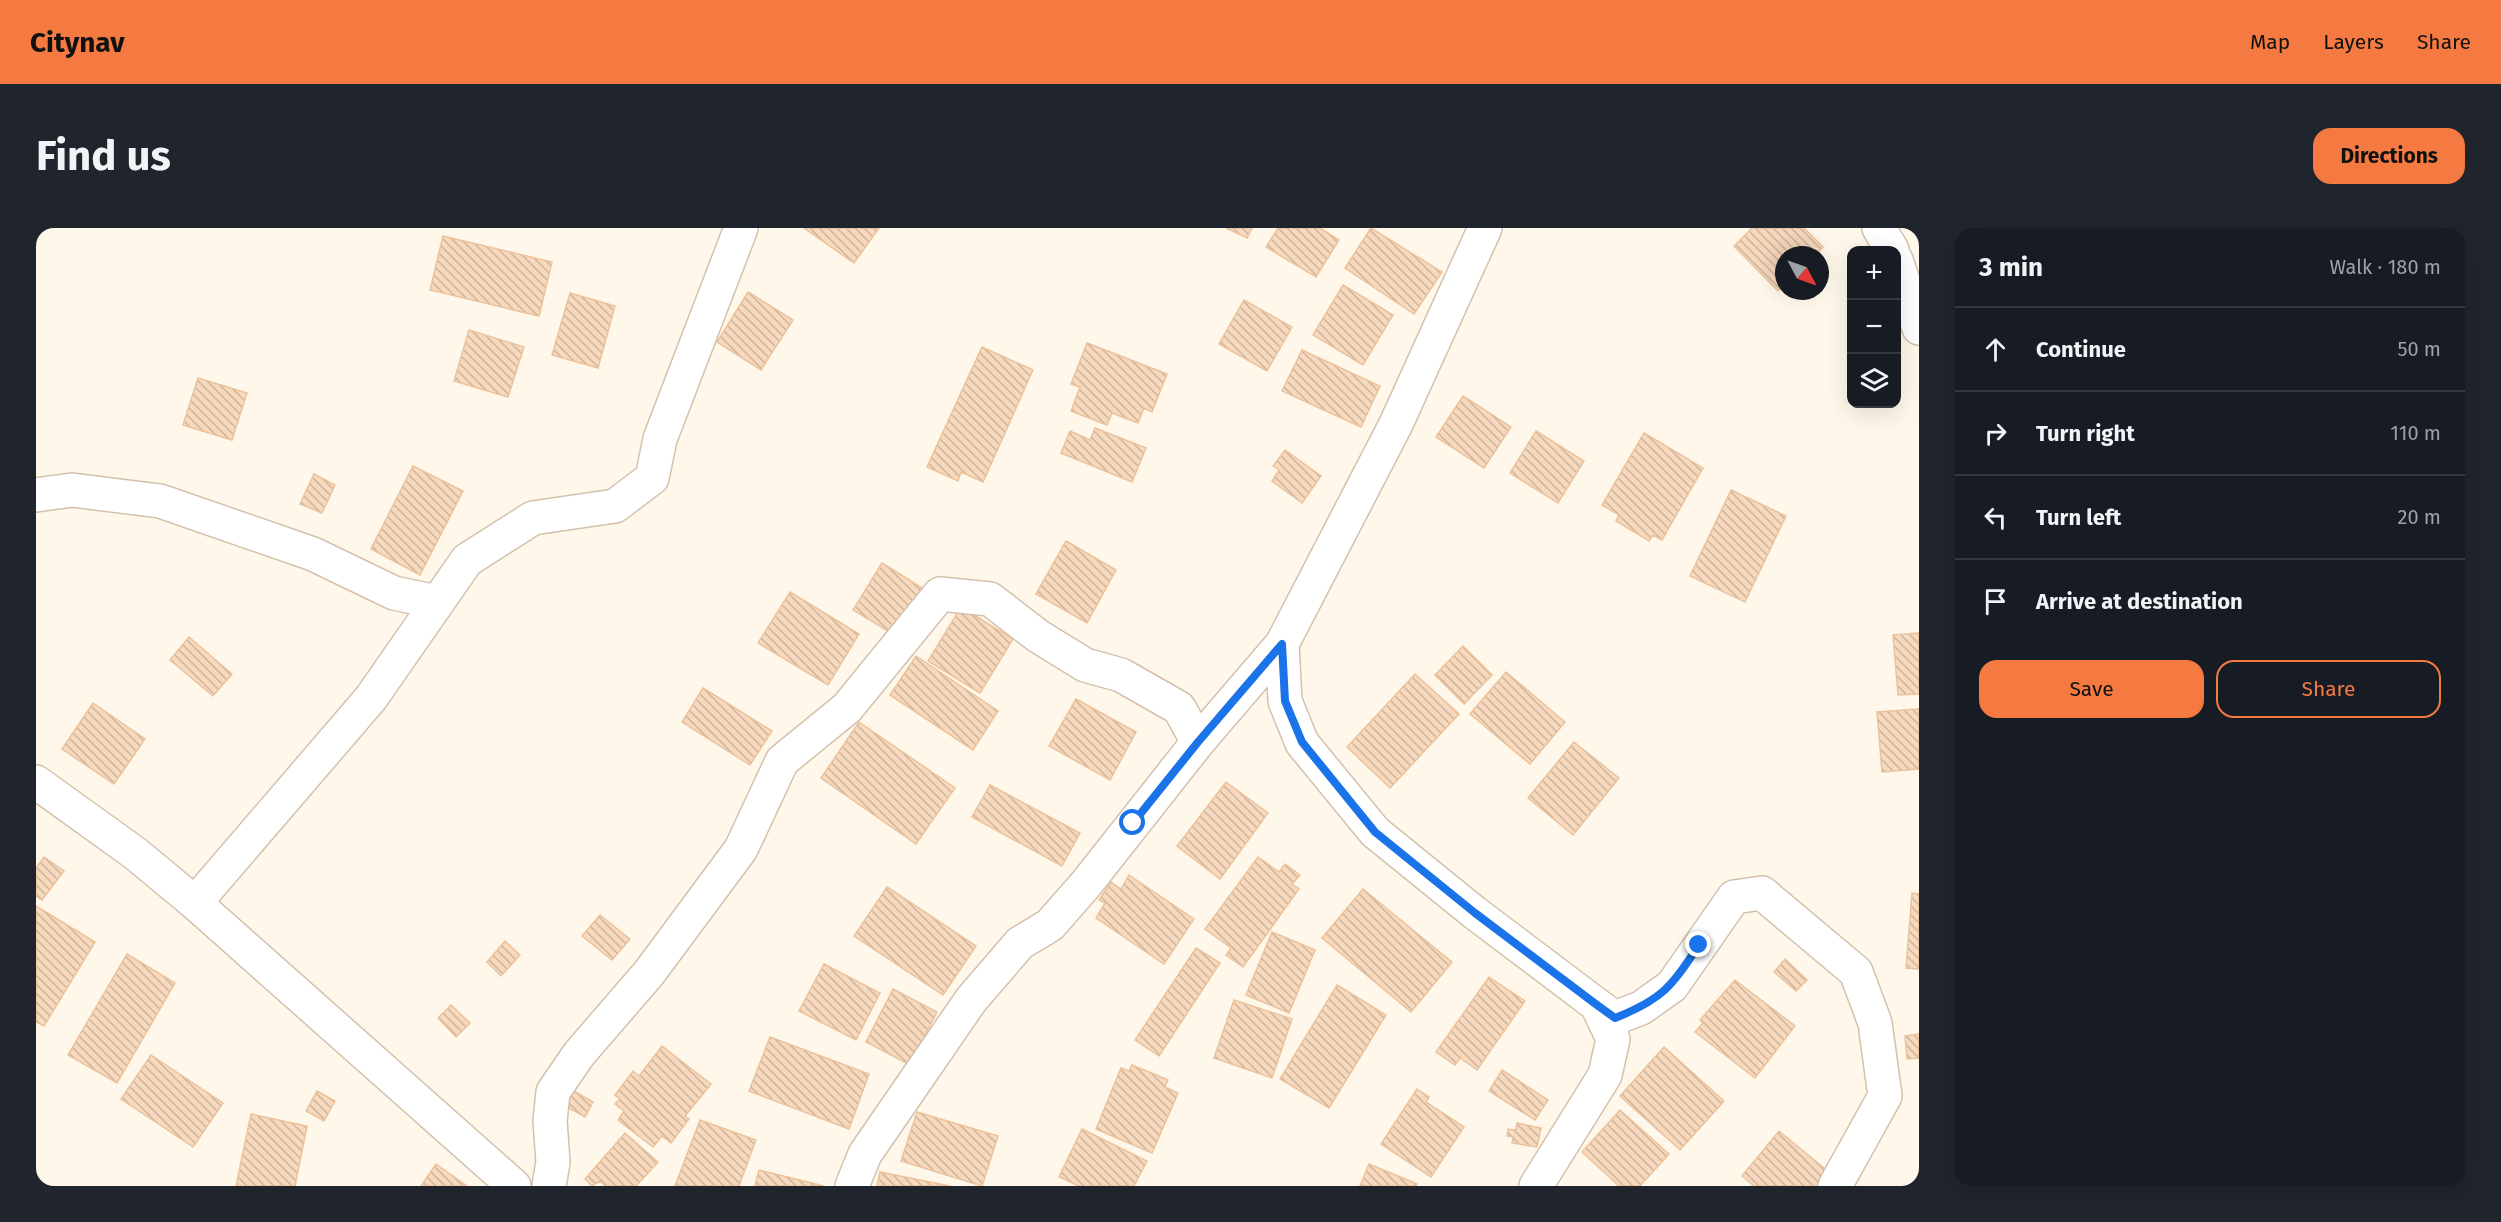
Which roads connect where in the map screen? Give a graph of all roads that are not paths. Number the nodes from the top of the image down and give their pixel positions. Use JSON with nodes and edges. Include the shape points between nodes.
{"nodes":[{"id":1,"x":741,"y":228,"type":"edge"},
{"id":2,"x":1485,"y":228,"type":"edge"},
{"id":3,"x":1880,"y":228,"type":"edge"},
{"id":4,"x":1890,"y":246,"type":"edge"},
{"id":5,"x":1901,"y":275,"type":"edge"},
{"id":6,"x":1919,"y":328,"type":"edge"},
{"id":7,"x":36,"y":495,"type":"edge"},
{"id":8,"x":437,"y":602,"type":"junction"},
{"id":9,"x":1282,"y":644,"type":"junction"},
{"id":10,"x":1198,"y":742,"type":"junction"},
{"id":11,"x":36,"y":782,"type":"edge"},
{"id":12,"x":195,"y":903,"type":"junction"},
{"id":13,"x":1597,"y":1005,"type":"junction"},
{"id":14,"x":514,"y":1186,"type":"edge"},
{"id":15,"x":549,"y":1186,"type":"edge"},
{"id":16,"x":852,"y":1186,"type":"edge"},
{"id":17,"x":1536,"y":1186,"type":"edge"},
{"id":18,"x":1835,"y":1186,"type":"edge"}],
"edges":[{"from":1,"to":8,"type":"street","via":[[660,439],[652,478],[615,506],[533,518],[467,560]]},
{"from":2,"to":9,"type":"street","via":[[1396,424]]},
{"from":3,"to":4,"type":"street"},
{"from":5,"to":6,"type":"street"},
{"from":7,"to":8,"type":"street","via":[[72,490],[160,501],[313,554],[394,593]]},
{"from":8,"to":12,"type":"street","via":[[371,698]]},
{"from":9,"to":10,"type":"street"},
{"from":9,"to":13,"type":"street","via":[[1285,701],[1302,742],[1375,832]]},
{"from":10,"to":15,"type":"street","via":[[1179,708],[1121,675],[1085,665],[1038,636],[990,598],[940,594],[847,708],[782,761],[741,849],[649,973],[579,1054],[553,1092]]},
{"from":10,"to":16,"type":"street","via":[[1050,925],[1020,943],[971,1000],[865,1154]]},
{"from":11,"to":12,"type":"street","via":[[136,854]]},
{"from":12,"to":14,"type":"street"},
{"from":13,"to":17,"type":"street","via":[[1613,1039],[1605,1075]]},
{"from":13,"to":18,"type":"street","via":[[1615,1018],[1641,1008],[1672,986],[1734,897],[1762,893],[1856,972],[1875,1023],[1885,1096]]}]}
